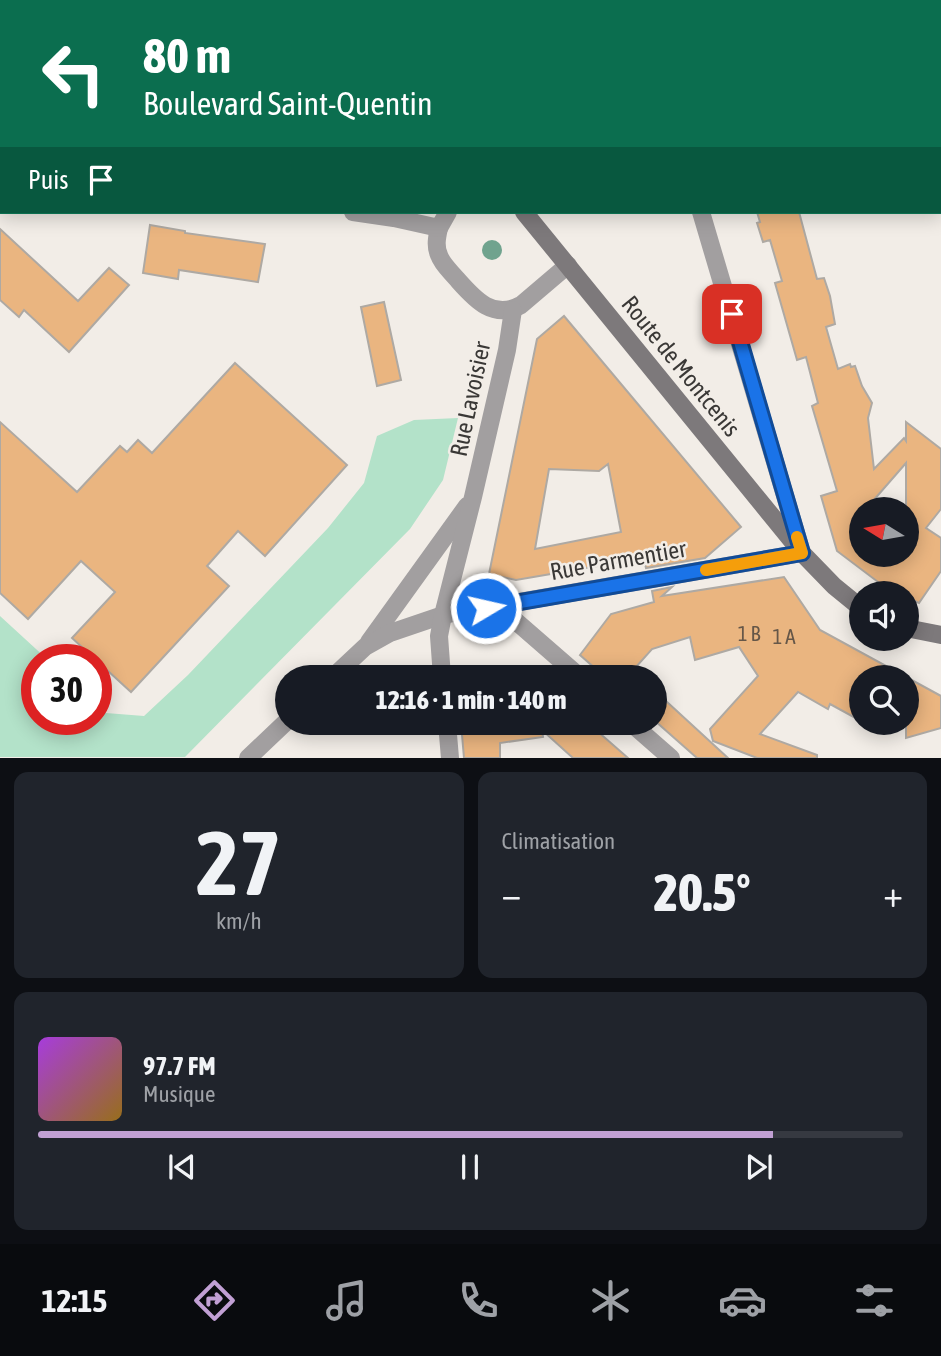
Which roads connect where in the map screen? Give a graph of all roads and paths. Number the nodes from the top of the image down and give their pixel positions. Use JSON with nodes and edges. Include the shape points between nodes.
{"nodes":[{"id":1,"x":367,"y":214,"type":"edge"},
{"id":2,"x":526,"y":214,"type":"edge"},
{"id":3,"x":702,"y":214,"type":"edge"},
{"id":4,"x":443,"y":220,"type":"edge"},
{"id":5,"x":568,"y":265,"type":"junction"},
{"id":6,"x":513,"y":310,"type":"junction"},
{"id":7,"x":473,"y":498,"type":"junction"},
{"id":8,"x":802,"y":553,"type":"junction"},
{"id":9,"x":849,"y":598,"type":"edge"},
{"id":10,"x":508,"y":605,"type":"junction"},
{"id":11,"x":443,"y":615,"type":"junction"},
{"id":12,"x":919,"y":631,"type":"edge"},
{"id":13,"x":941,"y":635,"type":"edge"},
{"id":14,"x":365,"y":647,"type":"junction"},
{"id":15,"x":346,"y":665,"type":"edge"},
{"id":16,"x":441,"y":665,"type":"edge"},
{"id":17,"x":566,"y":665,"type":"edge"},
{"id":18,"x":275,"y":732,"type":"edge"},
{"id":19,"x":448,"y":735,"type":"edge"},
{"id":20,"x":645,"y":735,"type":"edge"},
{"id":21,"x":248,"y":758,"type":"edge"},
{"id":22,"x":450,"y":758,"type":"edge"},
{"id":23,"x":671,"y":758,"type":"edge"}],
"edges":[{"from":1,"to":4,"type":"street"},
{"from":2,"to":5,"type":"main road","name":"Route de Montcenis"},
{"from":3,"to":8,"type":"street"},
{"from":4,"to":6,"type":"street","name":"Rue Lavoisier","via":[[436,244],[439,256],[479,304]]},
{"from":5,"to":6,"type":"street"},
{"from":5,"to":8,"type":"main road","name":"Route de Montcenis"},
{"from":6,"to":7,"type":"street","name":"Rue Lavoisier"},
{"from":7,"to":11,"type":"street","name":"Rue Lavoisier"},
{"from":7,"to":14,"type":"street","name":"Rue Lavoisier"},
{"from":8,"to":9,"type":"main road","name":"Route de Montcenis"},
{"from":8,"to":10,"type":"street","name":"Rue Parmentier"},
{"from":10,"to":11,"type":"street","name":"Rue Parmentier"},
{"from":10,"to":17,"type":"street","via":[[511,617]]},
{"from":11,"to":14,"type":"street","name":"Rue Parmentier"},
{"from":11,"to":16,"type":"street","name":"Rue Lavoisier"},
{"from":12,"to":13,"type":"main road"},
{"from":14,"to":15,"type":"street"},
{"from":18,"to":21,"type":"street"},
{"from":19,"to":22,"type":"street"},
{"from":20,"to":23,"type":"street"}]}
